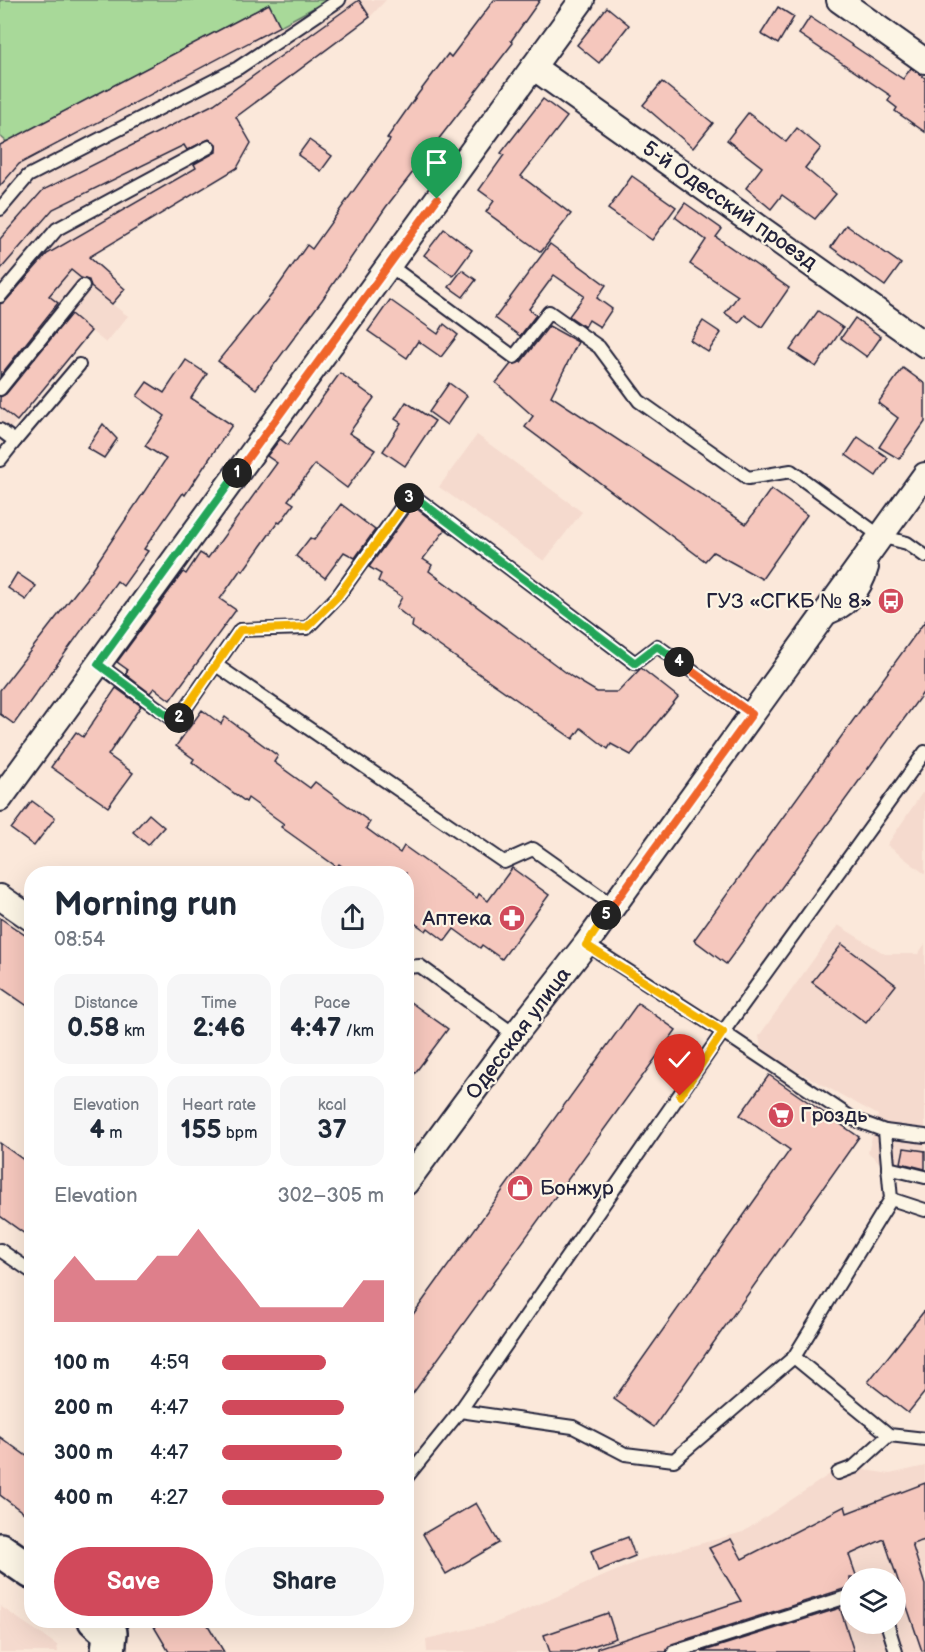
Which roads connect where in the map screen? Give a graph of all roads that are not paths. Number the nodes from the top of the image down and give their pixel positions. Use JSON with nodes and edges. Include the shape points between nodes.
{"nodes":[{"id":1,"x":339,"y":0,"type":"edge"},
{"id":2,"x":582,"y":0,"type":"edge"},
{"id":3,"x":838,"y":0,"type":"edge"},
{"id":4,"x":925,"y":61,"type":"edge"},
{"id":5,"x":534,"y":67,"type":"junction"},
{"id":6,"x":209,"y":147,"type":"dead end"},
{"id":7,"x":0,"y":209,"type":"edge"},
{"id":8,"x":388,"y":265,"type":"junction"},
{"id":9,"x":83,"y":286,"type":"dead end"},
{"id":10,"x":0,"y":296,"type":"edge"},
{"id":11,"x":925,"y":345,"type":"edge"},
{"id":12,"x":79,"y":365,"type":"dead end"},
{"id":13,"x":0,"y":389,"type":"edge"},
{"id":14,"x":0,"y":430,"type":"edge"},
{"id":15,"x":15,"y":441,"type":"junction"},
{"id":16,"x":0,"y":460,"type":"edge"},
{"id":17,"x":925,"y":475,"type":"edge"},
{"id":18,"x":880,"y":536,"type":"junction"},
{"id":19,"x":925,"y":556,"type":"edge"},
{"id":20,"x":98,"y":664,"type":"junction"},
{"id":21,"x":216,"y":665,"type":"junction"},
{"id":22,"x":752,"y":714,"type":"junction"},
{"id":23,"x":925,"y":752,"type":"edge"},
{"id":24,"x":0,"y":799,"type":"edge"},
{"id":25,"x":0,"y":897,"type":"edge"},
{"id":26,"x":612,"y":905,"type":"junction"},
{"id":27,"x":24,"y":914,"type":"edge"},
{"id":28,"x":586,"y":945,"type":"junction"},
{"id":29,"x":414,"y":966,"type":"edge"},
{"id":30,"x":723,"y":1032,"type":"junction"},
{"id":31,"x":515,"y":1035,"type":"junction"},
{"id":32,"x":885,"y":1131,"type":"junction"},
{"id":33,"x":925,"y":1136,"type":"edge"},
{"id":34,"x":888,"y":1168,"type":"junction"},
{"id":35,"x":414,"y":1172,"type":"edge"},
{"id":36,"x":925,"y":1177,"type":"edge"},
{"id":37,"x":891,"y":1199,"type":"junction"},
{"id":38,"x":925,"y":1210,"type":"edge"},
{"id":39,"x":0,"y":1250,"type":"edge"},
{"id":40,"x":24,"y":1266,"type":"edge"},
{"id":41,"x":794,"y":1357,"type":"junction"},
{"id":42,"x":460,"y":1411,"type":"junction"},
{"id":43,"x":889,"y":1435,"type":"junction"},
{"id":44,"x":925,"y":1439,"type":"edge"},
{"id":45,"x":414,"y":1468,"type":"edge"},
{"id":46,"x":838,"y":1473,"type":"dead end"},
{"id":47,"x":0,"y":1550,"type":"edge"},
{"id":48,"x":24,"y":1566,"type":"edge"},
{"id":49,"x":840,"y":1599,"type":"edge"},
{"id":50,"x":890,"y":1634,"type":"edge"},
{"id":51,"x":674,"y":1652,"type":"edge"},
{"id":52,"x":896,"y":1652,"type":"edge"}],
"edges":[{"from":1,"to":7,"type":"lane","via":[[238,68],[28,176]]},
{"from":2,"to":5,"type":"street"},
{"from":3,"to":4,"type":"street"},
{"from":5,"to":8,"type":"street"},
{"from":5,"to":11,"type":"street","name":"5-й Одесский проезд"},
{"from":6,"to":10,"type":"lane","via":[[57,229]]},
{"from":8,"to":18,"type":"lane","via":[[514,357],[549,312],[599,347],[639,401],[748,478],[791,471]]},
{"from":8,"to":20,"type":"street"},
{"from":9,"to":13,"type":"lane"},
{"from":12,"to":15,"type":"lane"},
{"from":14,"to":15,"type":"lane"},
{"from":15,"to":16,"type":"lane"},
{"from":17,"to":18,"type":"street","name":"Одесская улица"},
{"from":18,"to":19,"type":"lane","via":[[907,543]]},
{"from":18,"to":22,"type":"street","name":"Одесская улица"},
{"from":20,"to":21,"type":"lane","via":[[176,722]]},
{"from":20,"to":24,"type":"street"},
{"from":21,"to":22,"type":"lane","via":[[240,630],[307,627],[338,596],[411,494],[635,663],[657,646]]},
{"from":21,"to":26,"type":"lane","via":[[504,862],[533,849]]},
{"from":22,"to":26,"type":"street","name":"Одесская улица"},
{"from":23,"to":30,"type":"lane"},
{"from":25,"to":27,"type":"street"},
{"from":26,"to":28,"type":"street","name":"Одесская улица"},
{"from":28,"to":30,"type":"lane"},
{"from":28,"to":31,"type":"street","name":"Одесская улица"},
{"from":29,"to":31,"type":"lane","via":[[420,966]]},
{"from":30,"to":32,"type":"lane","via":[[853,1119]]},
{"from":30,"to":42,"type":"lane"},
{"from":31,"to":35,"type":"street","name":"Одесская улица"},
{"from":32,"to":33,"type":"lane"},
{"from":32,"to":34,"type":"lane"},
{"from":34,"to":36,"type":"lane"},
{"from":34,"to":37,"type":"lane"},
{"from":37,"to":38,"type":"lane"},
{"from":37,"to":41,"type":"lane"},
{"from":39,"to":40,"type":"lane"},
{"from":41,"to":42,"type":"lane","via":[[674,1460],[625,1454],[573,1427]]},
{"from":41,"to":43,"type":"lane"},
{"from":42,"to":45,"type":"lane"},
{"from":43,"to":44,"type":"lane"},
{"from":43,"to":46,"type":"lane","via":[[854,1467]]},
{"from":47,"to":48,"type":"street"},
{"from":49,"to":51,"type":"lane"},
{"from":50,"to":52,"type":"lane"}]}
